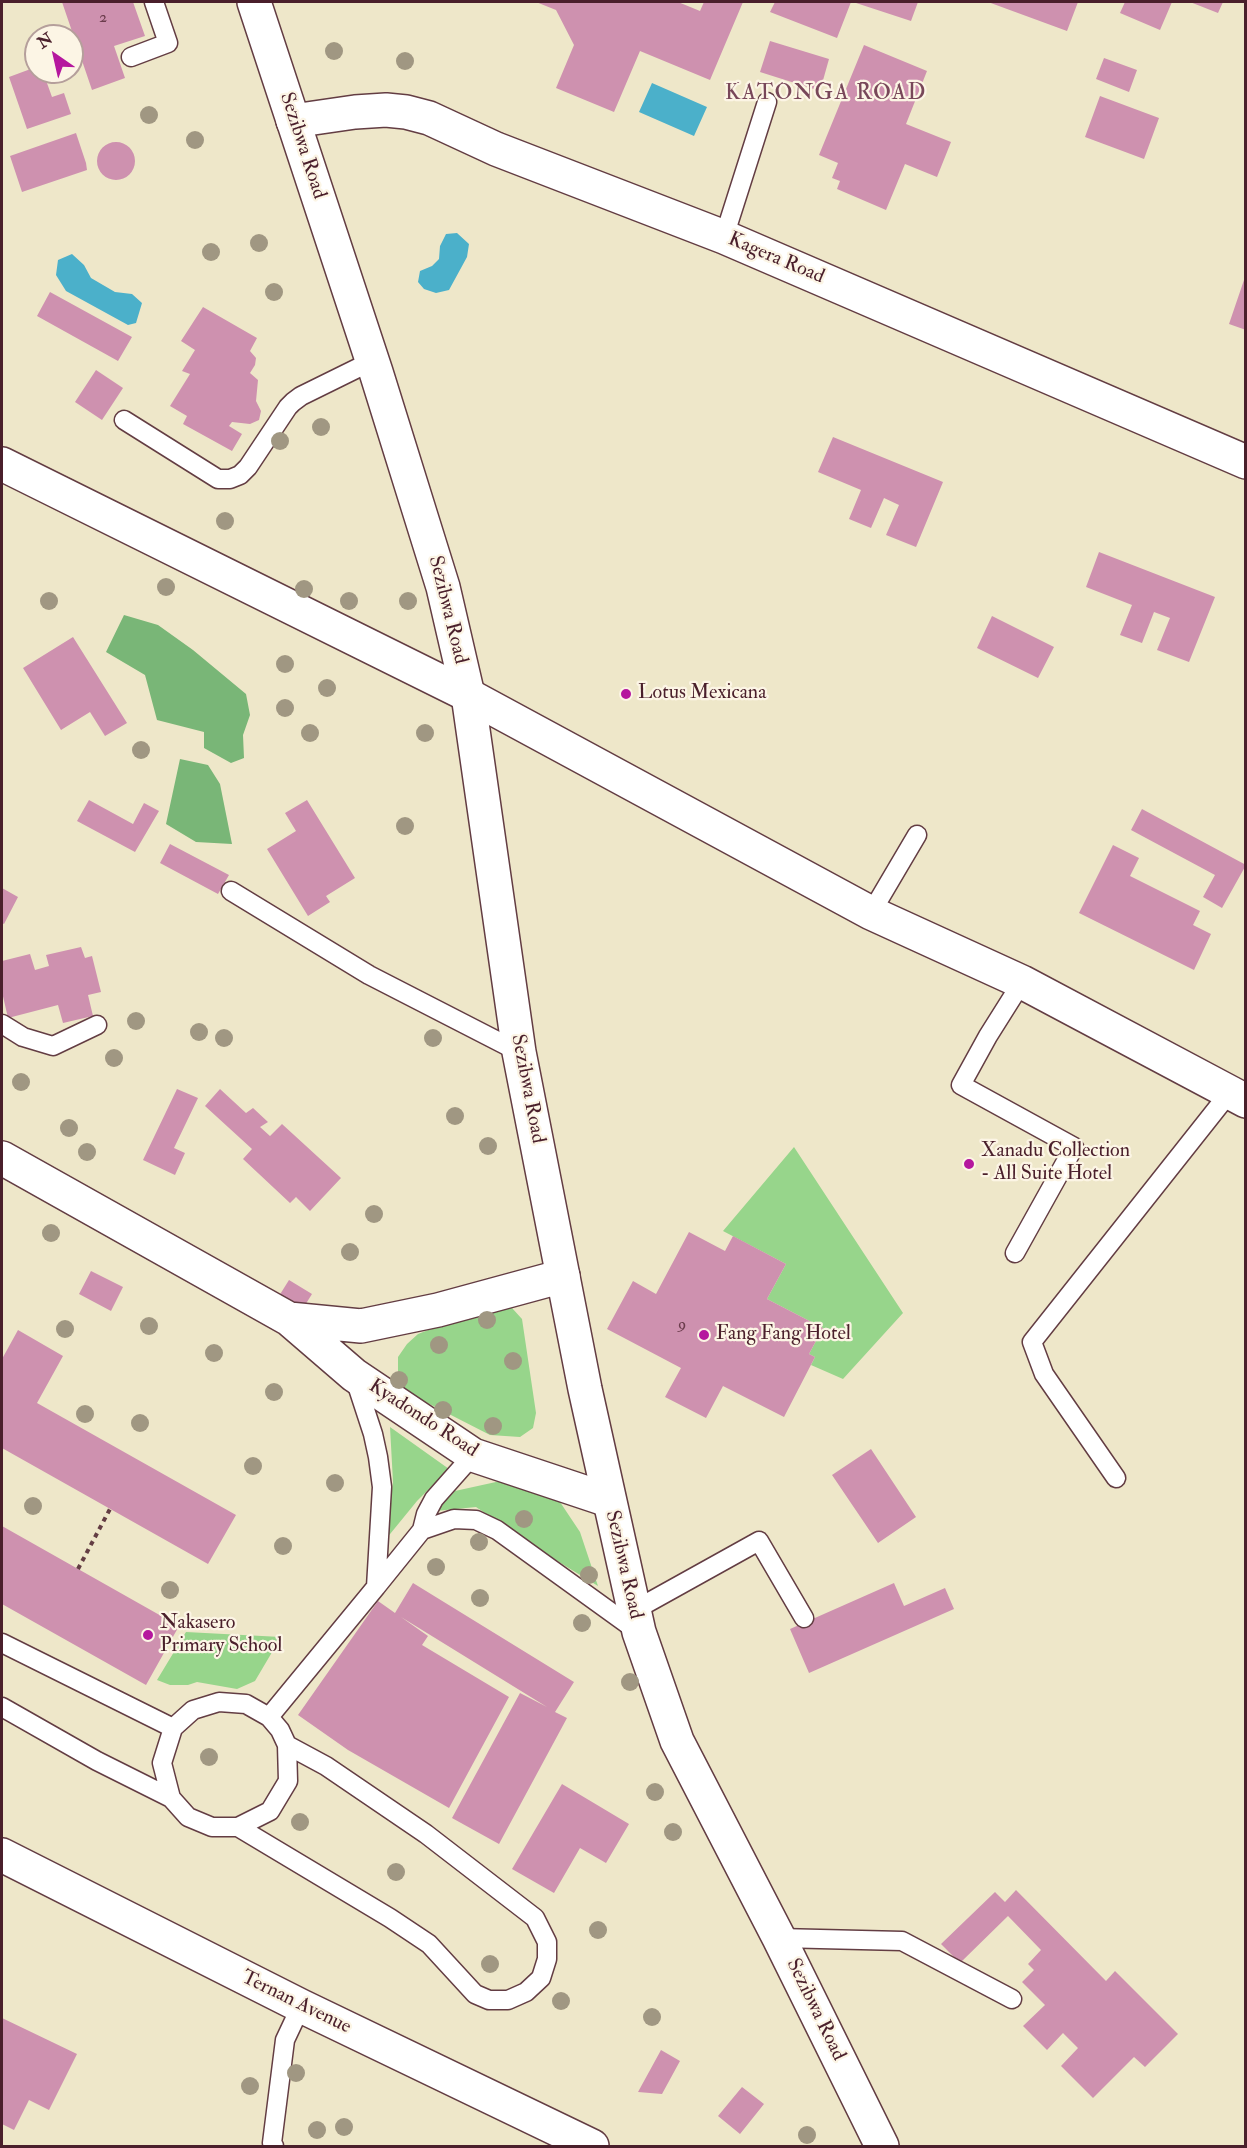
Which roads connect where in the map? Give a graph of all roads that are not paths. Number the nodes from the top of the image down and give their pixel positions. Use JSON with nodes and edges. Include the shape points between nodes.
{"nodes":[{"id":1,"x":154,"y":2,"type":"edge"},
{"id":2,"x":254,"y":2,"type":"edge"},
{"id":3,"x":130,"y":57,"type":"dead end"},
{"id":4,"x":767,"y":102,"type":"dead end"},
{"id":5,"x":293,"y":121,"type":"junction"},
{"id":6,"x":724,"y":237,"type":"junction"},
{"id":7,"x":372,"y":361,"type":"junction"},
{"id":8,"x":124,"y":420,"type":"dead end"},
{"id":9,"x":1245,"y":462,"type":"edge"},
{"id":10,"x":2,"y":464,"type":"edge"},
{"id":11,"x":468,"y":696,"type":"junction"},
{"id":12,"x":918,"y":835,"type":"dead end"},
{"id":13,"x":231,"y":891,"type":"dead end"},
{"id":14,"x":871,"y":913,"type":"junction"},
{"id":15,"x":1022,"y":982,"type":"junction"},
{"id":16,"x":2,"y":1024,"type":"edge"},
{"id":17,"x":97,"y":1024,"type":"dead end"},
{"id":18,"x":519,"y":1052,"type":"junction"},
{"id":19,"x":1238,"y":1096,"type":"edge"},
{"id":20,"x":2,"y":1158,"type":"edge"},
{"id":21,"x":1015,"y":1253,"type":"dead end"},
{"id":22,"x":564,"y":1276,"type":"junction"},
{"id":23,"x":289,"y":1319,"type":"junction"},
{"id":24,"x":354,"y":1375,"type":"junction"},
{"id":25,"x":473,"y":1455,"type":"junction"},
{"id":26,"x":1116,"y":1478,"type":"dead end"},
{"id":27,"x":608,"y":1500,"type":"junction"},
{"id":28,"x":422,"y":1530,"type":"junction"},
{"id":29,"x":376,"y":1587,"type":"junction"},
{"id":30,"x":804,"y":1618,"type":"dead end"},
{"id":31,"x":636,"y":1622,"type":"junction"},
{"id":32,"x":2,"y":1643,"type":"edge"},
{"id":33,"x":2,"y":1707,"type":"edge"},
{"id":34,"x":269,"y":1717,"type":"junction"},
{"id":35,"x":173,"y":1728,"type":"junction"},
{"id":36,"x":287,"y":1745,"type":"junction"},
{"id":37,"x":171,"y":1798,"type":"junction"},
{"id":38,"x":238,"y":1827,"type":"junction"},
{"id":39,"x":2,"y":1855,"type":"edge"},
{"id":40,"x":779,"y":1938,"type":"junction"},
{"id":41,"x":1012,"y":1999,"type":"dead end"},
{"id":42,"x":301,"y":2006,"type":"junction"},
{"id":43,"x":878,"y":2144,"type":"edge"},
{"id":44,"x":273,"y":2146,"type":"edge"},
{"id":45,"x":592,"y":2146,"type":"edge"}],
"edges":[{"from":1,"to":3,"type":"lane","via":[[168,43]]},
{"from":2,"to":5,"type":"street","name":"Sezibwa Road"},
{"from":4,"to":6,"type":"lane"},
{"from":5,"to":6,"type":"street","name":"Kagera Road","via":[[386,110],[429,118],[496,149]]},
{"from":5,"to":7,"type":"street","name":"Sezibwa Road"},
{"from":6,"to":9,"type":"street","name":"Kagera Road"},
{"from":7,"to":8,"type":"lane","via":[[293,402],[248,467],[230,479],[218,479]]},
{"from":7,"to":11,"type":"street","name":"Sezibwa Road","via":[[443,587]]},
{"from":10,"to":11,"type":"street"},
{"from":11,"to":14,"type":"street"},
{"from":11,"to":18,"type":"street","name":"Sezibwa Road"},
{"from":12,"to":14,"type":"lane"},
{"from":13,"to":18,"type":"lane","via":[[369,975]]},
{"from":14,"to":15,"type":"street"},
{"from":15,"to":19,"type":"street"},
{"from":15,"to":21,"type":"lane","via":[[961,1085],[1074,1147]]},
{"from":16,"to":17,"type":"lane","via":[[22,1037],[53,1046]]},
{"from":18,"to":22,"type":"street","name":"Sezibwa Road"},
{"from":19,"to":26,"type":"lane","via":[[1032,1342],[1044,1374]]},
{"from":20,"to":23,"type":"street","name":"Kyadondo Road"},
{"from":22,"to":23,"type":"street","name":"Kyadondo Road","via":[[361,1326]]},
{"from":22,"to":27,"type":"street","name":"Sezibwa Road"},
{"from":23,"to":24,"type":"street","name":"Kyadondo Road"},
{"from":24,"to":25,"type":"street","name":"Kyadondo Road"},
{"from":24,"to":29,"type":"lane","via":[[373,1434],[382,1487]]},
{"from":25,"to":27,"type":"street","name":"Kyadondo Road"},
{"from":25,"to":28,"type":"lane","via":[[434,1499]]},
{"from":27,"to":31,"type":"street","name":"Sezibwa Road"},
{"from":28,"to":29,"type":"lane"},
{"from":28,"to":31,"type":"lane","via":[[454,1519],[476,1520]]},
{"from":29,"to":34,"type":"lane"},
{"from":30,"to":31,"type":"lane","via":[[759,1541]]},
{"from":31,"to":40,"type":"street","name":"Sezibwa Road","via":[[677,1741]]},
{"from":32,"to":35,"type":"lane"},
{"from":33,"to":37,"type":"lane"},
{"from":34,"to":35,"type":"lane","via":[[246,1704],[219,1702],[193,1710]]},
{"from":34,"to":36,"type":"lane"},
{"from":35,"to":37,"type":"lane","via":[[162,1763]]},
{"from":36,"to":38,"type":"lane","via":[[288,1781],[270,1811]]},
{"from":36,"to":38,"type":"lane","via":[[326,1766],[417,1828],[535,1918],[547,1942],[541,1978],[526,1992],[508,2000],[489,2000],[475,1994],[429,1944]]},
{"from":37,"to":38,"type":"lane","via":[[199,1823]]},
{"from":39,"to":42,"type":"street","name":"Ternan Avenue"},
{"from":40,"to":41,"type":"lane","via":[[902,1941]]},
{"from":40,"to":43,"type":"street","name":"Sezibwa Road"},
{"from":42,"to":44,"type":"lane","via":[[285,2040]]},
{"from":42,"to":45,"type":"street","name":"Ternan Avenue"}]}
